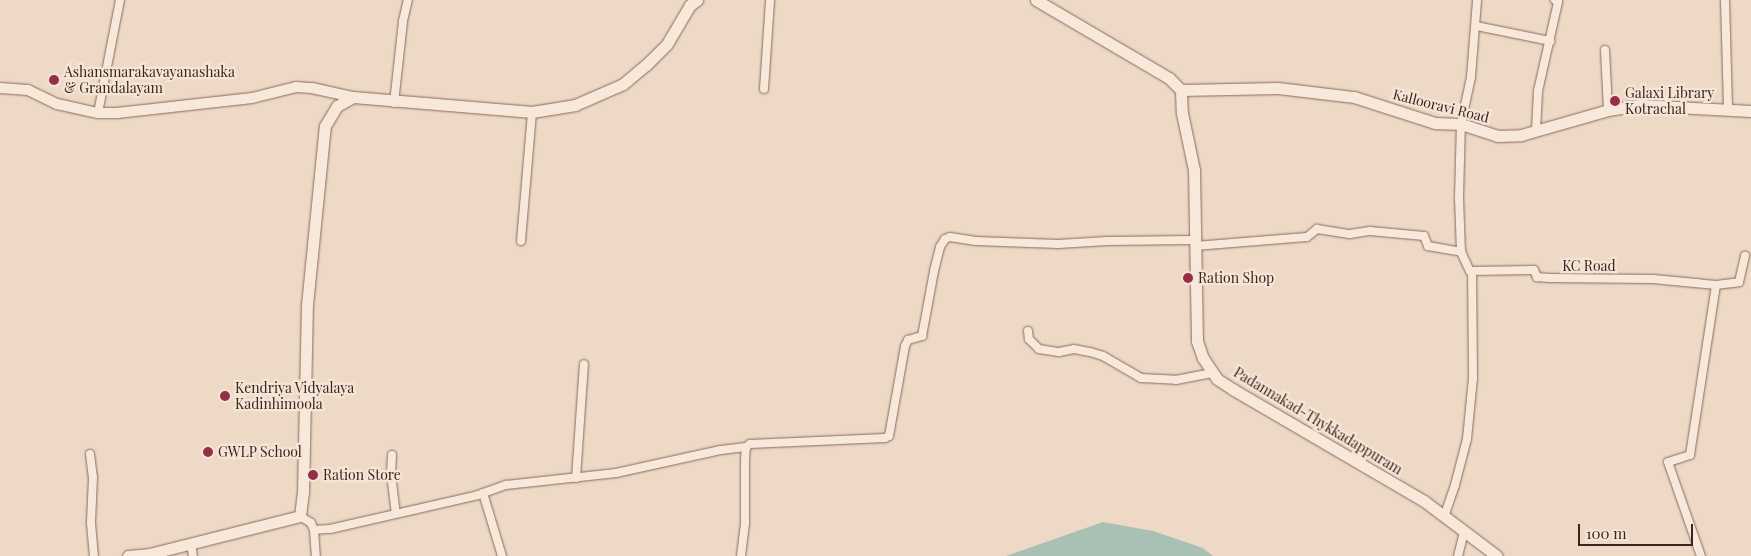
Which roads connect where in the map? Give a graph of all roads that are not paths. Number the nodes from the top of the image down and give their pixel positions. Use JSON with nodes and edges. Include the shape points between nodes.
{"nodes":[{"id":1,"x":120,"y":0,"type":"edge"},
{"id":2,"x":408,"y":0,"type":"edge"},
{"id":3,"x":697,"y":0,"type":"edge"},
{"id":4,"x":770,"y":0,"type":"edge"},
{"id":5,"x":1036,"y":0,"type":"edge"},
{"id":6,"x":1477,"y":0,"type":"edge"},
{"id":7,"x":1555,"y":0,"type":"edge"},
{"id":8,"x":1725,"y":0,"type":"edge"},
{"id":9,"x":1476,"y":26,"type":"junction"},
{"id":10,"x":1550,"y":41,"type":"junction"},
{"id":11,"x":1605,"y":50,"type":"dead end"},
{"id":12,"x":0,"y":88,"type":"edge"},
{"id":13,"x":764,"y":89,"type":"dead end"},
{"id":14,"x":1181,"y":90,"type":"junction"},
{"id":15,"x":353,"y":98,"type":"junction"},
{"id":16,"x":394,"y":102,"type":"junction"},
{"id":17,"x":1608,"y":110,"type":"junction"},
{"id":18,"x":1728,"y":110,"type":"junction"},
{"id":19,"x":1751,"y":111,"type":"edge"},
{"id":20,"x":98,"y":112,"type":"junction"},
{"id":21,"x":532,"y":112,"type":"junction"},
{"id":22,"x":1461,"y":124,"type":"junction"},
{"id":23,"x":1536,"y":130,"type":"junction"},
{"id":24,"x":521,"y":241,"type":"dead end"},
{"id":25,"x":1194,"y":243,"type":"junction"},
{"id":26,"x":1461,"y":252,"type":"junction"},
{"id":27,"x":1745,"y":256,"type":"dead end"},
{"id":28,"x":1472,"y":271,"type":"junction"},
{"id":29,"x":1716,"y":285,"type":"junction"},
{"id":30,"x":1028,"y":331,"type":"dead end"},
{"id":31,"x":584,"y":364,"type":"dead end"},
{"id":32,"x":1213,"y":373,"type":"junction"},
{"id":33,"x":746,"y":447,"type":"junction"},
{"id":34,"x":90,"y":454,"type":"dead end"},
{"id":35,"x":392,"y":455,"type":"dead end"},
{"id":36,"x":576,"y":478,"type":"junction"},
{"id":37,"x":483,"y":493,"type":"junction"},
{"id":38,"x":396,"y":513,"type":"junction"},
{"id":39,"x":300,"y":516,"type":"junction"},
{"id":40,"x":1444,"y":517,"type":"junction"},
{"id":41,"x":314,"y":530,"type":"junction"},
{"id":42,"x":1464,"y":532,"type":"junction"},
{"id":43,"x":191,"y":544,"type":"junction"},
{"id":44,"x":94,"y":556,"type":"edge"},
{"id":45,"x":128,"y":556,"type":"edge"},
{"id":46,"x":193,"y":556,"type":"edge"},
{"id":47,"x":316,"y":556,"type":"edge"},
{"id":48,"x":502,"y":556,"type":"edge"},
{"id":49,"x":741,"y":556,"type":"edge"},
{"id":50,"x":1458,"y":556,"type":"edge"},
{"id":51,"x":1497,"y":556,"type":"edge"},
{"id":52,"x":1701,"y":556,"type":"edge"}],
"edges":[{"from":1,"to":20,"type":"street"},
{"from":2,"to":16,"type":"street"},
{"from":3,"to":21,"type":"main road","via":[[690,5],[668,44],[623,84],[575,105]]},
{"from":4,"to":13,"type":"street"},
{"from":5,"to":14,"type":"main road","via":[[1169,78]]},
{"from":6,"to":9,"type":"street"},
{"from":7,"to":10,"type":"street","via":[[1558,2]]},
{"from":8,"to":18,"type":"street"},
{"from":9,"to":10,"type":"street"},
{"from":9,"to":22,"type":"street","via":[[1471,76]]},
{"from":10,"to":23,"type":"street","via":[[1538,91]]},
{"from":11,"to":17,"type":"street"},
{"from":12,"to":20,"type":"street","via":[[28,90],[57,104]]},
{"from":14,"to":22,"type":"main road","name":"Kallooravi Road","via":[[1278,88],[1354,97],[1435,123]]},
{"from":14,"to":25,"type":"main road","name":"Padannakad-Thykkadappuram","via":[[1182,113],[1194,170]]},
{"from":15,"to":16,"type":"main road"},
{"from":15,"to":20,"type":"street","via":[[296,87],[252,98],[130,112]]},
{"from":15,"to":39,"type":"main road","via":[[337,106],[325,126],[307,305]]},
{"from":16,"to":21,"type":"main road"},
{"from":17,"to":18,"type":"main road","name":"Kallooravi Road","via":[[1640,105]]},
{"from":17,"to":23,"type":"main road","name":"Kallooravi Road"},
{"from":18,"to":19,"type":"main road","name":"Kallooravi Road"},
{"from":21,"to":24,"type":"street"},
{"from":22,"to":23,"type":"main road","name":"Kallooravi Road","via":[[1497,136],[1521,135]]},
{"from":22,"to":26,"type":"street"},
{"from":25,"to":26,"type":"street","via":[[1308,237],[1317,229],[1350,234],[1370,231],[1424,236],[1428,246]]},
{"from":25,"to":32,"type":"main road","name":"Padannakad-Thykkadappuram","via":[[1197,341],[1202,358]]},
{"from":25,"to":33,"type":"street","via":[[1106,241],[1058,244],[945,239],[934,271],[922,336],[908,340],[905,346],[889,436],[750,444]]},
{"from":26,"to":28,"type":"street"},
{"from":27,"to":29,"type":"street","via":[[1739,282]]},
{"from":28,"to":29,"type":"street","name":"KC Road","via":[[1534,270],[1537,277],[1549,278]]},
{"from":28,"to":40,"type":"street","via":[[1473,378],[1467,439]]},
{"from":29,"to":52,"type":"street","via":[[1690,455],[1668,462]]},
{"from":30,"to":32,"type":"street","via":[[1029,339],[1039,349],[1090,352],[1141,378],[1176,380]]},
{"from":31,"to":36,"type":"street"},
{"from":32,"to":40,"type":"main road","name":"Padannakad-Thykkadappuram","via":[[1234,390],[1424,501]]},
{"from":33,"to":36,"type":"street"},
{"from":33,"to":49,"type":"street"},
{"from":34,"to":44,"type":"street"},
{"from":35,"to":38,"type":"street"},
{"from":36,"to":37,"type":"street","via":[[506,485]]},
{"from":37,"to":38,"type":"street"},
{"from":37,"to":48,"type":"street"},
{"from":38,"to":41,"type":"street"},
{"from":39,"to":41,"type":"street","via":[[311,523]]},
{"from":39,"to":43,"type":"main road"},
{"from":40,"to":42,"type":"main road","name":"Padannakad-Thykkadappuram"},
{"from":41,"to":47,"type":"street"},
{"from":42,"to":50,"type":"street"},
{"from":42,"to":51,"type":"main road","name":"Padannakad-Thykkadappuram"},
{"from":43,"to":45,"type":"main road"},
{"from":43,"to":46,"type":"street"}]}
